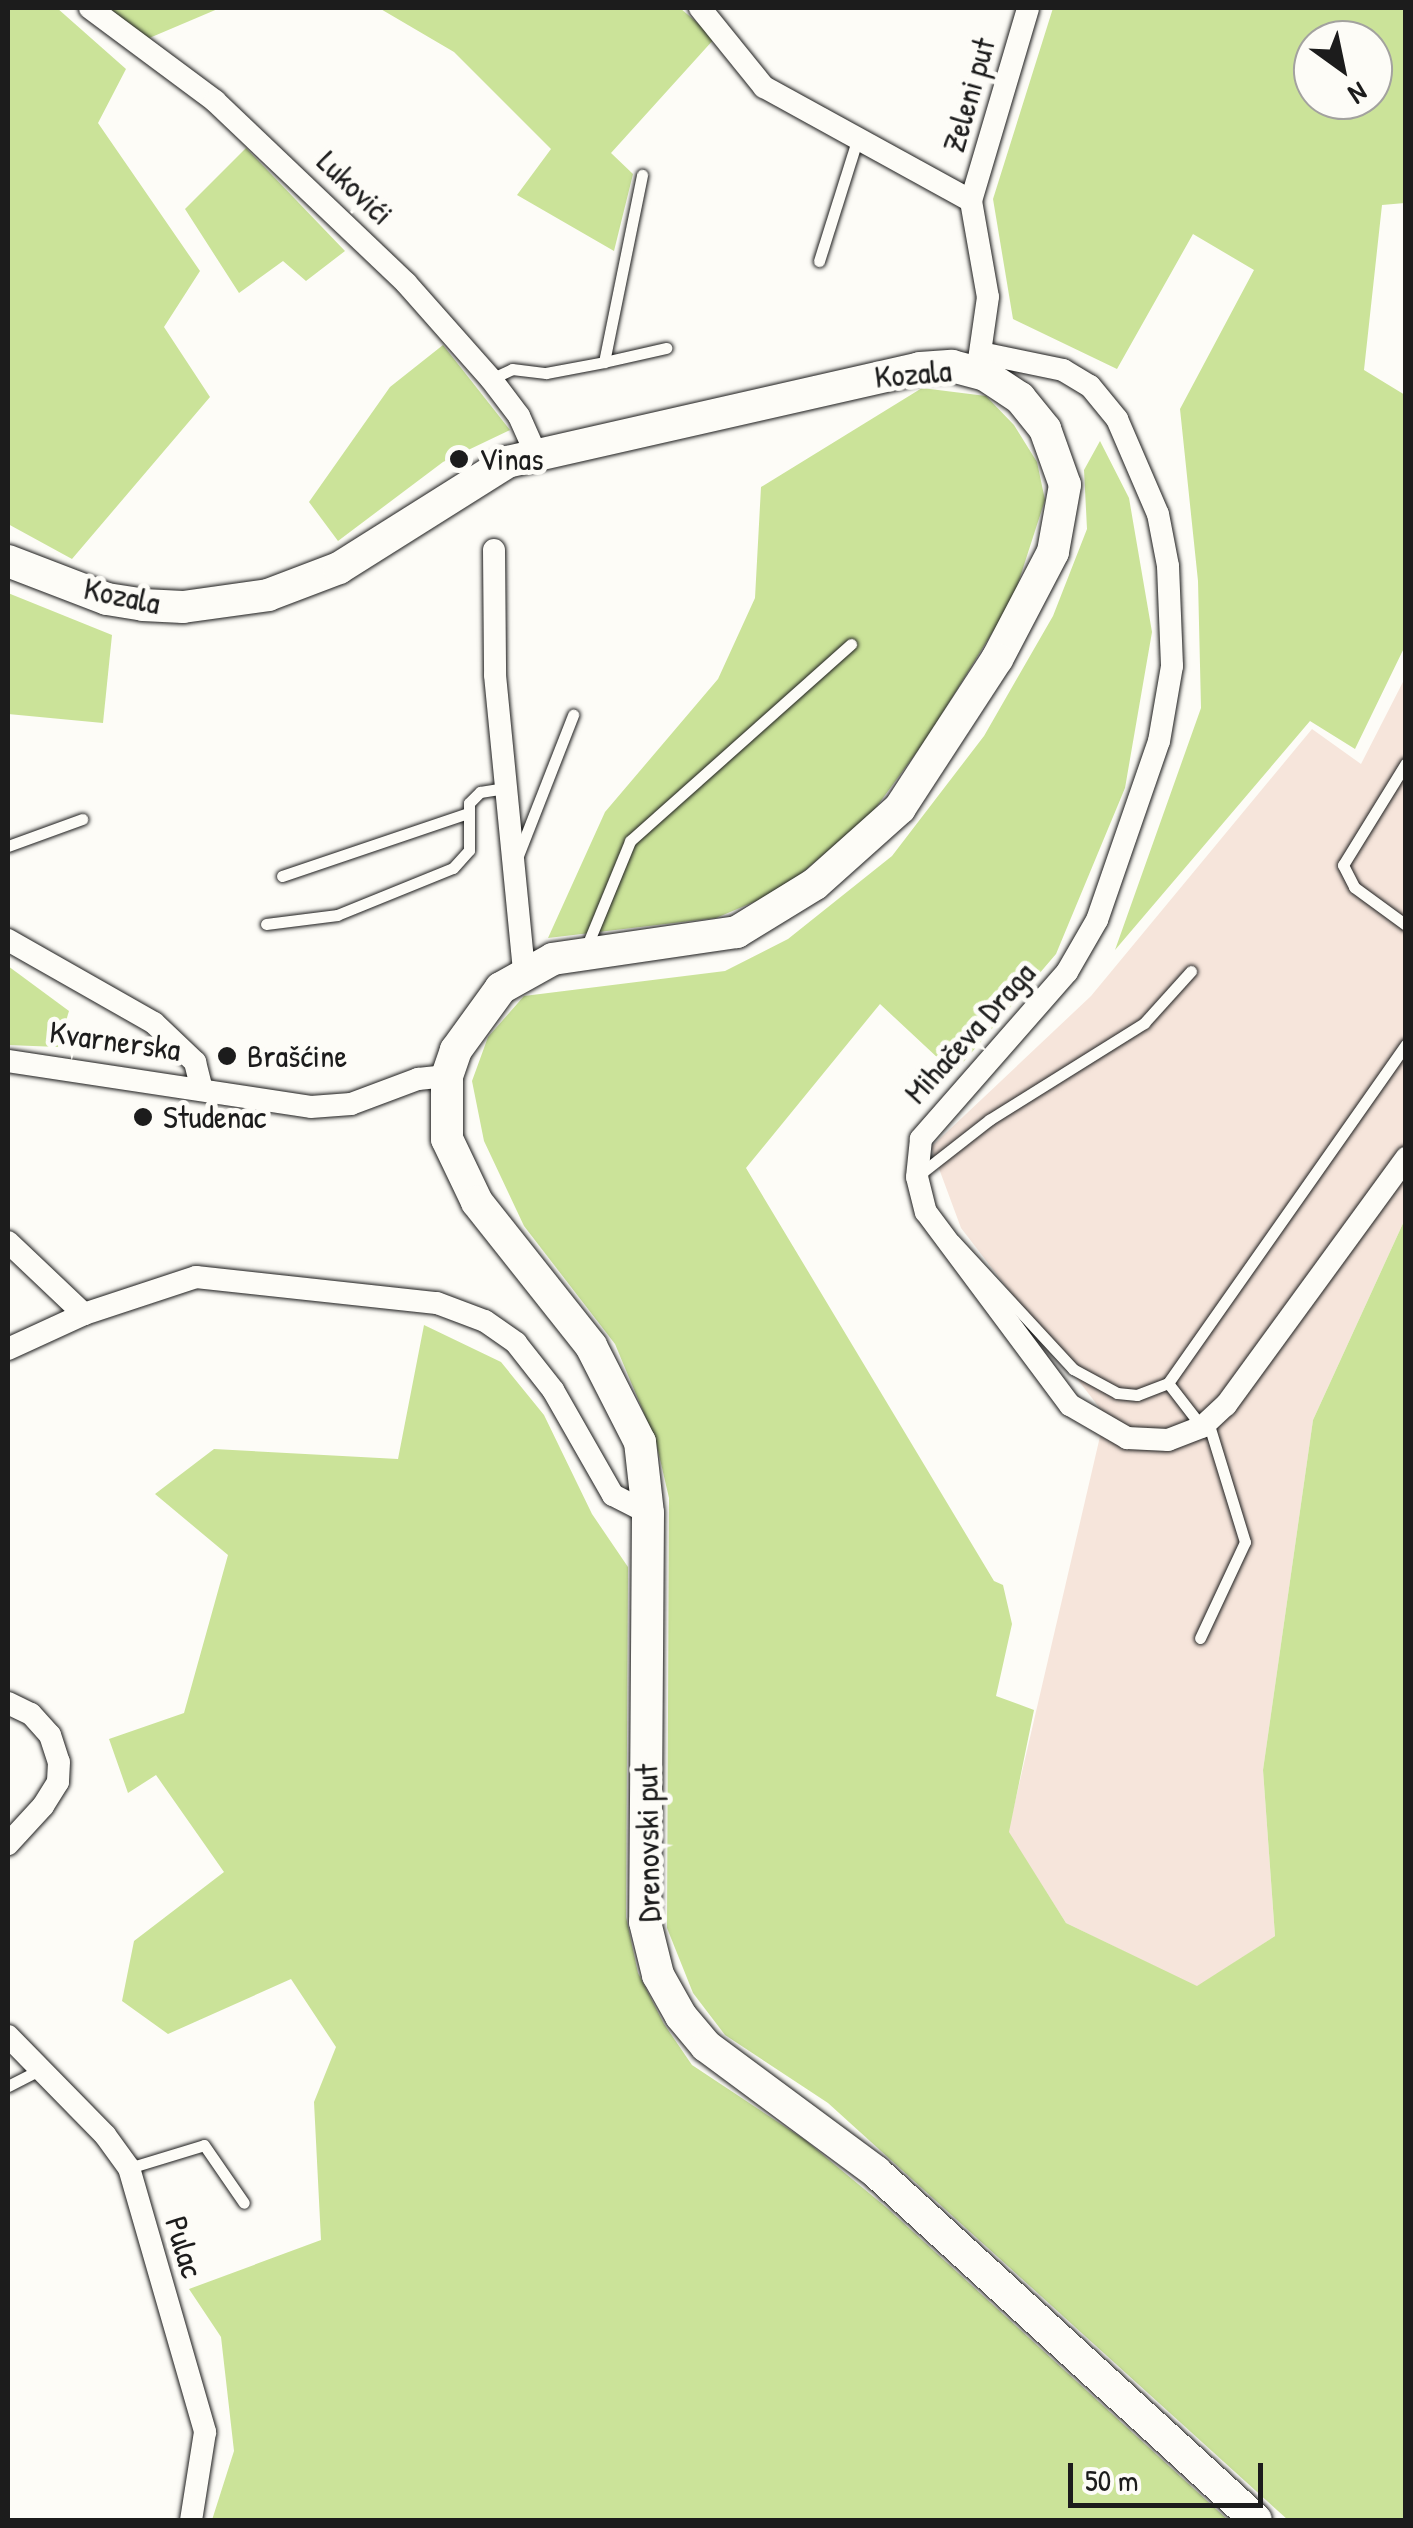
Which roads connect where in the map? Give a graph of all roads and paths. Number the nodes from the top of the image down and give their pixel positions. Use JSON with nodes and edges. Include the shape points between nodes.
{"nodes":[{"id":1,"x":90,"y":8,"type":"edge"},
{"id":2,"x":700,"y":8,"type":"edge"},
{"id":3,"x":1028,"y":8,"type":"edge"},
{"id":4,"x":858,"y":136,"type":"junction"},
{"id":5,"x":642,"y":175,"type":"dead end"},
{"id":6,"x":971,"y":201,"type":"junction"},
{"id":7,"x":819,"y":261,"type":"dead end"},
{"id":8,"x":666,"y":348,"type":"dead end"},
{"id":9,"x":604,"y":362,"type":"junction"},
{"id":10,"x":979,"y":362,"type":"junction"},
{"id":11,"x":491,"y":378,"type":"junction"},
{"id":12,"x":535,"y":452,"type":"junction"},
{"id":13,"x":494,"y":550,"type":"dead end"},
{"id":14,"x":8,"y":560,"type":"edge"},
{"id":15,"x":851,"y":644,"type":"dead end"},
{"id":16,"x":573,"y":715,"type":"dead end"},
{"id":17,"x":1406,"y":763,"type":"edge"},
{"id":18,"x":504,"y":788,"type":"junction"},
{"id":19,"x":468,"y":812,"type":"junction"},
{"id":20,"x":82,"y":819,"type":"dead end"},
{"id":21,"x":8,"y":846,"type":"edge"},
{"id":22,"x":511,"y":870,"type":"junction"},
{"id":23,"x":282,"y":876,"type":"dead end"},
{"id":24,"x":266,"y":924,"type":"dead end"},
{"id":25,"x":1406,"y":925,"type":"edge"},
{"id":26,"x":8,"y":940,"type":"edge"},
{"id":27,"x":584,"y":952,"type":"junction"},
{"id":28,"x":1191,"y":971,"type":"dead end"},
{"id":29,"x":524,"y":972,"type":"junction"},
{"id":30,"x":1406,"y":1044,"type":"edge"},
{"id":31,"x":8,"y":1061,"type":"edge"},
{"id":32,"x":447,"y":1076,"type":"junction"},
{"id":33,"x":201,"y":1086,"type":"junction"},
{"id":34,"x":1406,"y":1158,"type":"edge"},
{"id":35,"x":916,"y":1176,"type":"junction"},
{"id":36,"x":944,"y":1237,"type":"junction"},
{"id":37,"x":8,"y":1242,"type":"edge"},
{"id":38,"x":84,"y":1314,"type":"junction"},
{"id":39,"x":8,"y":1349,"type":"edge"},
{"id":40,"x":1168,"y":1383,"type":"junction"},
{"id":41,"x":1205,"y":1424,"type":"junction"},
{"id":42,"x":648,"y":1513,"type":"junction"},
{"id":43,"x":1200,"y":1638,"type":"dead end"},
{"id":44,"x":8,"y":1702,"type":"edge"},
{"id":45,"x":8,"y":1844,"type":"edge"},
{"id":46,"x":8,"y":2036,"type":"edge"},
{"id":47,"x":40,"y":2070,"type":"junction"},
{"id":48,"x":8,"y":2086,"type":"edge"},
{"id":49,"x":129,"y":2168,"type":"junction"},
{"id":50,"x":244,"y":2203,"type":"dead end"},
{"id":51,"x":191,"y":2520,"type":"edge"},
{"id":52,"x":1256,"y":2520,"type":"edge"}],
"edges":[{"from":1,"to":11,"type":"street","name":"Lukovići","via":[[274,154],[406,283]]},
{"from":2,"to":4,"type":"street","via":[[764,87]]},
{"from":3,"to":6,"type":"street","name":"Zeleni put"},
{"from":4,"to":6,"type":"street"},
{"from":4,"to":7,"type":"lane"},
{"from":5,"to":9,"type":"lane"},
{"from":6,"to":10,"type":"street","via":[[988,297]]},
{"from":8,"to":9,"type":"lane"},
{"from":9,"to":11,"type":"lane","via":[[546,373],[512,369]]},
{"from":10,"to":12,"type":"main road","name":"Kozala","via":[[888,372]]},
{"from":10,"to":27,"type":"main road","name":"Kozala","via":[[1044,429],[1062,470],[1066,508],[1042,578],[919,784],[850,857],[761,920],[706,940]]},
{"from":10,"to":35,"type":"street","name":"Mihačeva Draga","via":[[1063,370],[1090,386],[1117,419],[1158,514],[1168,566],[1172,666],[1160,742],[1098,920],[1068,972],[920,1139]]},
{"from":11,"to":12,"type":"street","name":"Lukovići"},
{"from":12,"to":14,"type":"main road","name":"Kozala","via":[[482,473],[339,568],[268,594],[184,607],[143,605],[107,599]]},
{"from":13,"to":18,"type":"street"},
{"from":15,"to":27,"type":"lane","via":[[630,841]]},
{"from":16,"to":22,"type":"lane"},
{"from":17,"to":25,"type":"lane","via":[[1348,848],[1344,865],[1370,902]]},
{"from":18,"to":19,"type":"lane","via":[[474,796]]},
{"from":18,"to":22,"type":"street"},
{"from":19,"to":23,"type":"lane"},
{"from":19,"to":24,"type":"lane","via":[[470,850],[453,868],[337,915]]},
{"from":20,"to":21,"type":"lane"},
{"from":22,"to":29,"type":"street"},
{"from":26,"to":33,"type":"street","via":[[154,1023],[194,1062]]},
{"from":27,"to":29,"type":"main road","name":"Kozala"},
{"from":28,"to":35,"type":"lane","via":[[1144,1023],[989,1120]]},
{"from":29,"to":32,"type":"main road","name":"Kozala","via":[[483,1006]]},
{"from":30,"to":40,"type":"lane"},
{"from":31,"to":33,"type":"street","name":"Kvarnerska"},
{"from":32,"to":33,"type":"street","name":"Kvarnerska","via":[[334,1107],[284,1105]]},
{"from":32,"to":42,"type":"main road","name":"Drenovski put","via":[[447,1139],[457,1167],[604,1365],[640,1442]]},
{"from":34,"to":41,"type":"street","via":[[1248,1378]]},
{"from":35,"to":36,"type":"street","via":[[926,1212]]},
{"from":36,"to":40,"type":"lane","via":[[967,1248],[1087,1380],[1137,1395]]},
{"from":36,"to":41,"type":"street","via":[[1070,1406],[1128,1438],[1168,1440]]},
{"from":37,"to":38,"type":"street"},
{"from":38,"to":39,"type":"street"},
{"from":38,"to":42,"type":"street","via":[[167,1284],[214,1276],[455,1308],[499,1328],[531,1358],[604,1483],[624,1504]]},
{"from":40,"to":41,"type":"lane"},
{"from":41,"to":43,"type":"lane","via":[[1245,1542]]},
{"from":42,"to":52,"type":"main road","name":"Drenovski put","via":[[646,1922],[658,1975],[681,2016],[706,2046],[876,2172]]},
{"from":44,"to":45,"type":"street","via":[[31,1714],[60,1762],[58,1782],[43,1806]]},
{"from":46,"to":47,"type":"street","name":"Pulac"},
{"from":47,"to":48,"type":"lane"},
{"from":47,"to":49,"type":"street","name":"Pulac","via":[[106,2134]]},
{"from":49,"to":50,"type":"lane","via":[[204,2145]]},
{"from":49,"to":51,"type":"street","name":"Pulac","via":[[205,2432]]}]}
